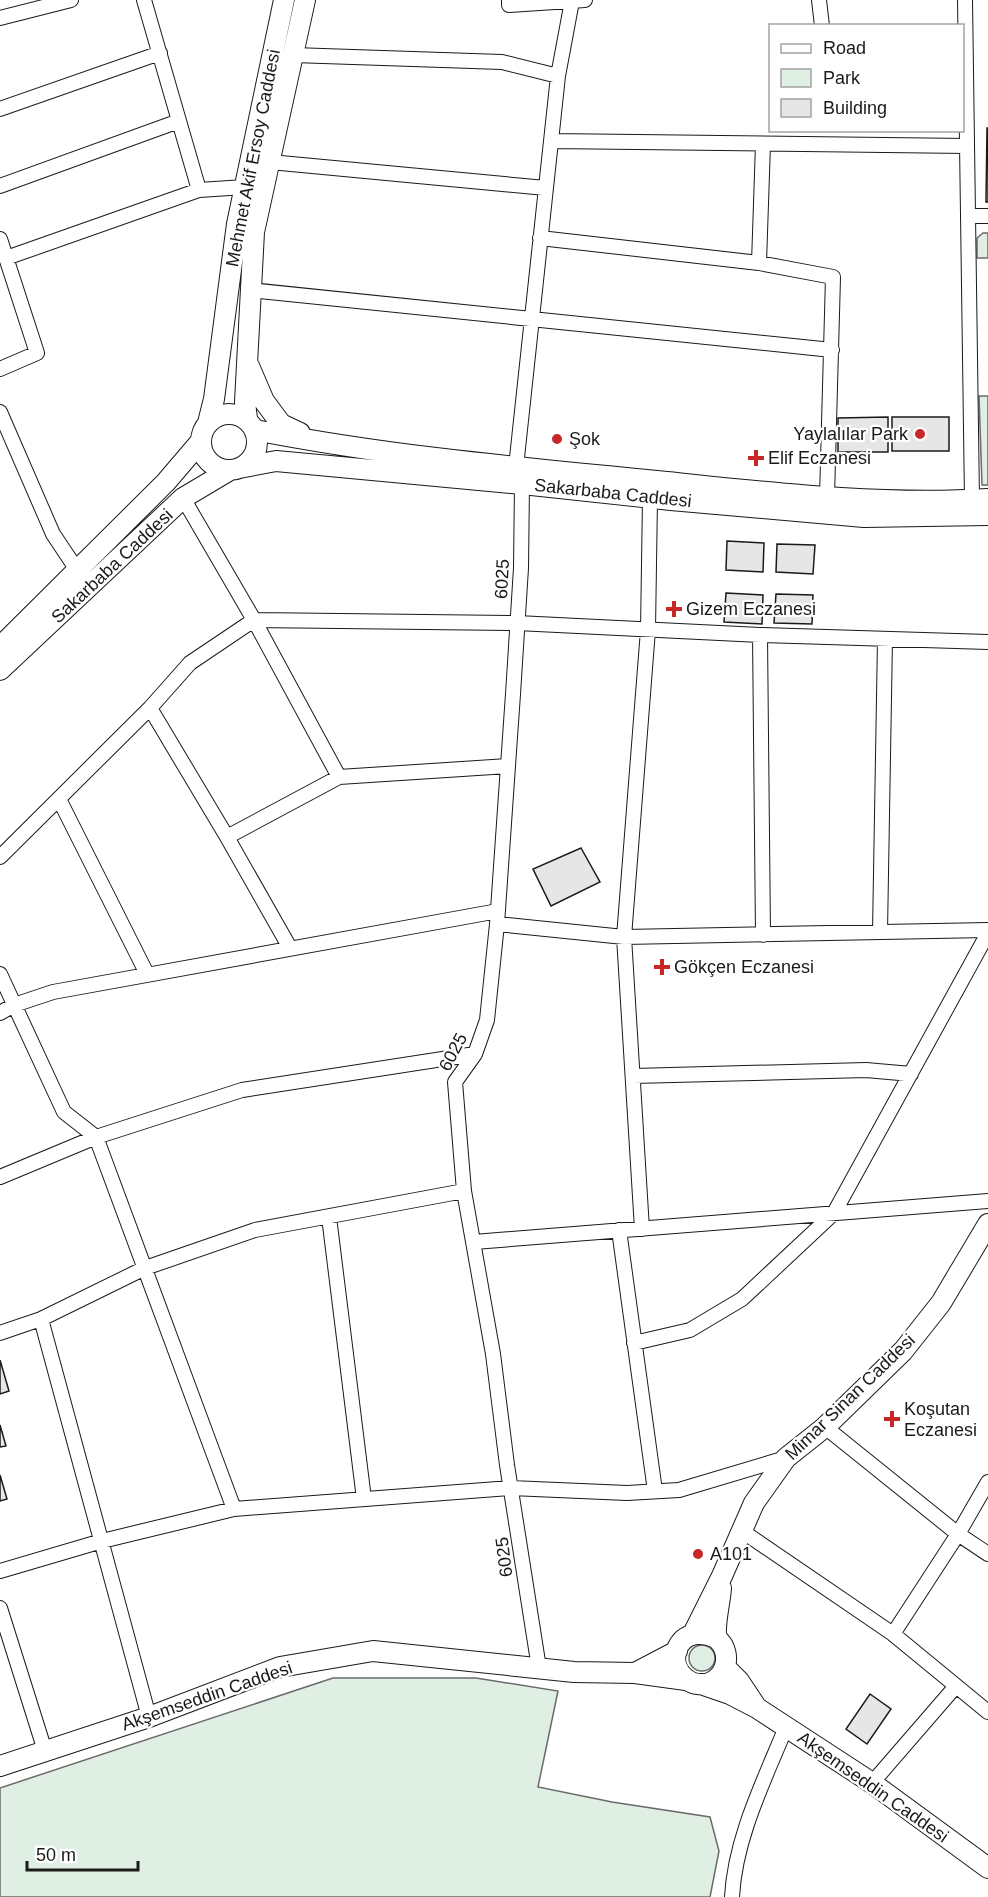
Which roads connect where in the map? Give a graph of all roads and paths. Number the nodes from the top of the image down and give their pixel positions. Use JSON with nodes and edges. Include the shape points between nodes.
{"nodes":[{"id":1,"x":69,"y":0,"type":"edge"},
{"id":2,"x":144,"y":0,"type":"edge"},
{"id":3,"x":284,"y":0,"type":"edge"},
{"id":4,"x":305,"y":0,"type":"edge"},
{"id":5,"x":509,"y":0,"type":"edge"},
{"id":6,"x":579,"y":0,"type":"edge"},
{"id":7,"x":819,"y":0,"type":"edge"},
{"id":8,"x":964,"y":0,"type":"edge"},
{"id":9,"x":0,"y":18,"type":"edge"},
{"id":10,"x":822,"y":24,"type":"edge"},
{"id":11,"x":160,"y":53,"type":"junction"},
{"id":12,"x":293,"y":55,"type":"junction"},
{"id":13,"x":558,"y":76,"type":"junction"},
{"id":14,"x":0,"y":109,"type":"edge"},
{"id":15,"x":179,"y":121,"type":"junction"},
{"id":16,"x":831,"y":138,"type":"edge"},
{"id":17,"x":551,"y":141,"type":"junction"},
{"id":18,"x":763,"y":144,"type":"junction"},
{"id":19,"x":967,"y":146,"type":"junction"},
{"id":20,"x":270,"y":162,"type":"junction"},
{"id":21,"x":0,"y":186,"type":"edge"},
{"id":22,"x":245,"y":187,"type":"junction"},
{"id":23,"x":546,"y":188,"type":"junction"},
{"id":24,"x":199,"y":190,"type":"junction"},
{"id":25,"x":968,"y":216,"type":"junction"},
{"id":26,"x":988,"y":216,"type":"edge"},
{"id":27,"x":540,"y":238,"type":"junction"},
{"id":28,"x":0,"y":239,"type":"edge"},
{"id":29,"x":6,"y":258,"type":"junction"},
{"id":30,"x":759,"y":263,"type":"junction"},
{"id":31,"x":250,"y":290,"type":"junction"},
{"id":32,"x":532,"y":318,"type":"junction"},
{"id":33,"x":832,"y":350,"type":"junction"},
{"id":34,"x":247,"y":360,"type":"junction"},
{"id":35,"x":0,"y":369,"type":"edge"},
{"id":36,"x":0,"y":411,"type":"edge"},
{"id":37,"x":251,"y":425,"type":"junction"},
{"id":38,"x":205,"y":432,"type":"junction"},
{"id":39,"x":318,"y":442,"type":"junction"},
{"id":40,"x":234,"y":469,"type":"junction"},
{"id":41,"x":519,"y":475,"type":"junction"},
{"id":42,"x":827,"y":497,"type":"junction"},
{"id":43,"x":183,"y":498,"type":"junction"},
{"id":44,"x":650,"y":498,"type":"junction"},
{"id":45,"x":980,"y":499,"type":"edge"},
{"id":46,"x":988,"y":515,"type":"edge"},
{"id":47,"x":77,"y":570,"type":"junction"},
{"id":48,"x":254,"y":620,"type":"junction"},
{"id":49,"x":518,"y":623,"type":"junction"},
{"id":50,"x":648,"y":630,"type":"junction"},
{"id":51,"x":760,"y":635,"type":"junction"},
{"id":52,"x":885,"y":639,"type":"junction"},
{"id":53,"x":988,"y":642,"type":"edge"},
{"id":54,"x":0,"y":647,"type":"edge"},
{"id":55,"x":0,"y":670,"type":"edge"},
{"id":56,"x":150,"y":708,"type":"junction"},
{"id":57,"x":508,"y":766,"type":"junction"},
{"id":58,"x":339,"y":777,"type":"junction"},
{"id":59,"x":59,"y":799,"type":"junction"},
{"id":60,"x":227,"y":837,"type":"junction"},
{"id":61,"x":0,"y":857,"type":"edge"},
{"id":62,"x":498,"y":917,"type":"junction"},
{"id":63,"x":880,"y":932,"type":"junction"},
{"id":64,"x":988,"y":932,"type":"edge"},
{"id":65,"x":763,"y":935,"type":"junction"},
{"id":66,"x":624,"y":938,"type":"junction"},
{"id":67,"x":290,"y":948,"type":"junction"},
{"id":68,"x":0,"y":974,"type":"edge"},
{"id":69,"x":147,"y":974,"type":"junction"},
{"id":70,"x":14,"y":1005,"type":"junction"},
{"id":71,"x":0,"y":1013,"type":"edge"},
{"id":72,"x":475,"y":1054,"type":"junction"},
{"id":73,"x":911,"y":1074,"type":"junction"},
{"id":74,"x":633,"y":1076,"type":"junction"},
{"id":75,"x":96,"y":1137,"type":"junction"},
{"id":76,"x":0,"y":1177,"type":"edge"},
{"id":77,"x":464,"y":1191,"type":"junction"},
{"id":78,"x":988,"y":1201,"type":"edge"},
{"id":79,"x":834,"y":1213,"type":"junction"},
{"id":80,"x":329,"y":1217,"type":"junction"},
{"id":81,"x":988,"y":1224,"type":"edge"},
{"id":82,"x":642,"y":1228,"type":"junction"},
{"id":83,"x":619,"y":1230,"type":"junction"},
{"id":84,"x":474,"y":1242,"type":"junction"},
{"id":85,"x":981,"y":1250,"type":"edge"},
{"id":86,"x":145,"y":1268,"type":"junction"},
{"id":87,"x":41,"y":1319,"type":"junction"},
{"id":88,"x":0,"y":1333,"type":"edge"},
{"id":89,"x":634,"y":1343,"type":"junction"},
{"id":90,"x":825,"y":1427,"type":"junction"},
{"id":91,"x":786,"y":1458,"type":"junction"},
{"id":92,"x":988,"y":1482,"type":"edge"},
{"id":93,"x":511,"y":1488,"type":"junction"},
{"id":94,"x":655,"y":1491,"type":"junction"},
{"id":95,"x":364,"y":1499,"type":"junction"},
{"id":96,"x":234,"y":1509,"type":"junction"},
{"id":97,"x":742,"y":1531,"type":"junction"},
{"id":98,"x":958,"y":1534,"type":"junction"},
{"id":99,"x":102,"y":1541,"type":"junction"},
{"id":100,"x":988,"y":1554,"type":"edge"},
{"id":101,"x":0,"y":1571,"type":"edge"},
{"id":102,"x":722,"y":1576,"type":"junction"},
{"id":103,"x":0,"y":1608,"type":"edge"},
{"id":104,"x":693,"y":1634,"type":"junction"},
{"id":105,"x":893,"y":1634,"type":"junction"},
{"id":106,"x":716,"y":1638,"type":"junction"},
{"id":107,"x":676,"y":1651,"type":"junction"},
{"id":108,"x":725,"y":1667,"type":"junction"},
{"id":109,"x":539,"y":1668,"type":"junction"},
{"id":110,"x":635,"y":1673,"type":"junction"},
{"id":111,"x":693,"y":1682,"type":"junction"},
{"id":112,"x":956,"y":1686,"type":"junction"},
{"id":113,"x":757,"y":1708,"type":"junction"},
{"id":114,"x":988,"y":1712,"type":"edge"},
{"id":115,"x":149,"y":1717,"type":"junction"},
{"id":116,"x":786,"y":1727,"type":"junction"},
{"id":117,"x":45,"y":1751,"type":"junction"},
{"id":118,"x":0,"y":1766,"type":"edge"},
{"id":119,"x":872,"y":1783,"type":"junction"},
{"id":120,"x":988,"y":1868,"type":"edge"},
{"id":121,"x":732,"y":1897,"type":"edge"}],
"edges":[{"from":1,"to":9,"type":"street"},
{"from":2,"to":11,"type":"street"},
{"from":3,"to":22,"type":"main road","name":"Mehmet Akif Ersoy Caddesi"},
{"from":4,"to":12,"type":"main road","name":"Mehmet Akif Ersoy Caddesi"},
{"from":5,"to":6,"type":"street","via":[[509,5]]},
{"from":6,"to":13,"type":"street","name":"6025"},
{"from":7,"to":10,"type":"street"},
{"from":8,"to":19,"type":"street"},
{"from":11,"to":14,"type":"street"},
{"from":11,"to":15,"type":"street"},
{"from":12,"to":13,"type":"street","via":[[502,62]]},
{"from":12,"to":20,"type":"main road","name":"Mehmet Akif Ersoy Caddesi"},
{"from":13,"to":17,"type":"street","name":"6025"},
{"from":15,"to":21,"type":"street"},
{"from":15,"to":24,"type":"street"},
{"from":16,"to":18,"type":"street"},
{"from":16,"to":19,"type":"street"},
{"from":17,"to":18,"type":"street"},
{"from":17,"to":23,"type":"street","name":"6025"},
{"from":18,"to":30,"type":"street"},
{"from":19,"to":25,"type":"street"},
{"from":20,"to":23,"type":"street"},
{"from":20,"to":31,"type":"main road","name":"Mehmet Akif Ersoy Caddesi","via":[[254,232]]},
{"from":22,"to":24,"type":"street"},
{"from":22,"to":38,"type":"main road","name":"Mehmet Akif Ersoy Caddesi","via":[[214,399]]},
{"from":23,"to":27,"type":"street","name":"6025"},
{"from":24,"to":29,"type":"street"},
{"from":25,"to":26,"type":"street"},
{"from":25,"to":45,"type":"street"},
{"from":27,"to":30,"type":"street"},
{"from":27,"to":32,"type":"street","name":"6025"},
{"from":28,"to":29,"type":"street"},
{"from":29,"to":35,"type":"street","via":[[37,353]]},
{"from":30,"to":33,"type":"street","via":[[833,277]]},
{"from":31,"to":32,"type":"street"},
{"from":31,"to":34,"type":"main road","name":"Mehmet Akif Ersoy Caddesi"},
{"from":32,"to":33,"type":"street"},
{"from":32,"to":41,"type":"street","name":"6025"},
{"from":33,"to":42,"type":"street"},
{"from":34,"to":37,"type":"main road","name":"Mehmet Akif Ersoy Caddesi","via":[[245,402]]},
{"from":34,"to":39,"type":"main road","via":[[264,401],[281,424]]},
{"from":36,"to":47,"type":"street","via":[[53,534]]},
{"from":37,"to":38,"type":"main road","via":[[231,413],[223,414]]},
{"from":37,"to":39,"type":"main road","name":"Sakarbaba Caddesi"},
{"from":37,"to":40,"type":"main road","via":[[257,448],[247,464]]},
{"from":38,"to":40,"type":"main road","via":[[206,458],[220,469]]},
{"from":38,"to":47,"type":"main road","name":"Sakarbaba Caddesi","via":[[166,482]]},
{"from":39,"to":41,"type":"main road","name":"Sakarbaba Caddesi"},
{"from":40,"to":41,"type":"main road","name":"Sakarbaba Caddesi","via":[[276,461]]},
{"from":40,"to":43,"type":"main road","name":"Sakarbaba Caddesi"},
{"from":41,"to":42,"type":"main road","name":"Sakarbaba Caddesi"},
{"from":41,"to":44,"type":"main road","name":"Sakarbaba Caddesi"},
{"from":41,"to":49,"type":"street","name":"6025"},
{"from":42,"to":45,"type":"main road","name":"Sakarbaba Caddesi"},
{"from":43,"to":48,"type":"street"},
{"from":43,"to":55,"type":"main road","name":"Sakarbaba Caddesi"},
{"from":44,"to":46,"type":"main road","name":"Sakarbaba Caddesi","via":[[864,517]]},
{"from":44,"to":50,"type":"street"},
{"from":47,"to":54,"type":"main road","name":"Sakarbaba Caddesi"},
{"from":48,"to":49,"type":"street"},
{"from":48,"to":56,"type":"street","via":[[190,663]]},
{"from":48,"to":58,"type":"street"},
{"from":49,"to":50,"type":"street"},
{"from":49,"to":57,"type":"street","name":"6025"},
{"from":50,"to":51,"type":"street"},
{"from":50,"to":66,"type":"street"},
{"from":51,"to":52,"type":"street"},
{"from":51,"to":65,"type":"street"},
{"from":52,"to":53,"type":"street"},
{"from":52,"to":63,"type":"street"},
{"from":56,"to":59,"type":"street"},
{"from":56,"to":60,"type":"street"},
{"from":57,"to":58,"type":"street"},
{"from":57,"to":62,"type":"street","name":"6025"},
{"from":58,"to":60,"type":"street"},
{"from":59,"to":61,"type":"street"},
{"from":59,"to":69,"type":"street"},
{"from":60,"to":67,"type":"street"},
{"from":62,"to":66,"type":"street"},
{"from":62,"to":67,"type":"street"},
{"from":62,"to":72,"type":"street","name":"6025","via":[[487,1020]]},
{"from":63,"to":64,"type":"street"},
{"from":63,"to":65,"type":"street"},
{"from":64,"to":73,"type":"street"},
{"from":65,"to":66,"type":"street"},
{"from":66,"to":74,"type":"street"},
{"from":67,"to":69,"type":"street"},
{"from":68,"to":70,"type":"street"},
{"from":69,"to":70,"type":"street","via":[[53,992]]},
{"from":70,"to":71,"type":"street"},
{"from":70,"to":75,"type":"street","via":[[64,1112]]},
{"from":72,"to":75,"type":"street","via":[[242,1090]]},
{"from":72,"to":77,"type":"street","name":"6025","via":[[455,1082]]},
{"from":73,"to":74,"type":"street","via":[[866,1070]]},
{"from":73,"to":79,"type":"street"},
{"from":74,"to":82,"type":"street"},
{"from":75,"to":76,"type":"street"},
{"from":75,"to":86,"type":"street"},
{"from":77,"to":80,"type":"street"},
{"from":77,"to":84,"type":"street","name":"6025"},
{"from":78,"to":79,"type":"street"},
{"from":79,"to":82,"type":"street"},
{"from":79,"to":89,"type":"street","via":[[742,1299],[690,1330]]},
{"from":80,"to":86,"type":"street","via":[[255,1230]]},
{"from":80,"to":95,"type":"street"},
{"from":81,"to":85,"type":"main road","name":"Mimar Sinan Caddesi"},
{"from":82,"to":83,"type":"street"},
{"from":83,"to":84,"type":"street"},
{"from":83,"to":89,"type":"street"},
{"from":84,"to":93,"type":"street","name":"6025"},
{"from":85,"to":90,"type":"main road","name":"Mimar Sinan Caddesi","via":[[903,1351]]},
{"from":86,"to":87,"type":"street"},
{"from":86,"to":96,"type":"street"},
{"from":87,"to":88,"type":"street"},
{"from":87,"to":99,"type":"street"},
{"from":89,"to":94,"type":"street"},
{"from":90,"to":91,"type":"main road","name":"Mimar Sinan Caddesi"},
{"from":90,"to":98,"type":"street"},
{"from":91,"to":94,"type":"street","via":[[679,1490]]},
{"from":91,"to":97,"type":"main road","name":"Mimar Sinan Caddesi","via":[[754,1503]]},
{"from":92,"to":98,"type":"street"},
{"from":93,"to":94,"type":"street"},
{"from":93,"to":95,"type":"street"},
{"from":93,"to":109,"type":"street","name":"6025"},
{"from":95,"to":96,"type":"street"},
{"from":96,"to":99,"type":"street"},
{"from":97,"to":102,"type":"main road","name":"Mimar Sinan Caddesi"},
{"from":97,"to":105,"type":"street"},
{"from":98,"to":100,"type":"street"},
{"from":98,"to":105,"type":"street"},
{"from":99,"to":101,"type":"street"},
{"from":99,"to":115,"type":"street"},
{"from":102,"to":104,"type":"main road","name":"Mimar Sinan Caddesi"},
{"from":102,"to":106,"type":"main road"},
{"from":103,"to":117,"type":"street"},
{"from":104,"to":106,"type":"main road"},
{"from":104,"to":107,"type":"main road"},
{"from":105,"to":112,"type":"street"},
{"from":106,"to":108,"type":"main road","via":[[725,1651]]},
{"from":107,"to":110,"type":"main road"},
{"from":107,"to":111,"type":"main road","via":[[676,1667]]},
{"from":108,"to":111,"type":"main road","via":[[716,1679]]},
{"from":108,"to":113,"type":"main road"},
{"from":109,"to":110,"type":"main road","name":"Akşemseddin Caddesi"},
{"from":109,"to":115,"type":"main road","name":"Akşemseddin Caddesi","via":[[373,1651],[280,1667]]},
{"from":110,"to":111,"type":"main road","name":"Akşemseddin Caddesi"},
{"from":111,"to":113,"type":"main road","name":"Akşemseddin Caddesi"},
{"from":112,"to":114,"type":"street"},
{"from":112,"to":119,"type":"street"},
{"from":113,"to":116,"type":"main road","name":"Akşemseddin Caddesi"},
{"from":115,"to":117,"type":"main road","name":"Akşemseddin Caddesi"},
{"from":116,"to":119,"type":"main road","name":"Akşemseddin Caddesi"},
{"from":116,"to":121,"type":"street","via":[[746,1827]]},
{"from":117,"to":118,"type":"main road","name":"Akşemseddin Caddesi"},
{"from":119,"to":120,"type":"main road","name":"Akşemseddin Caddesi"}]}
